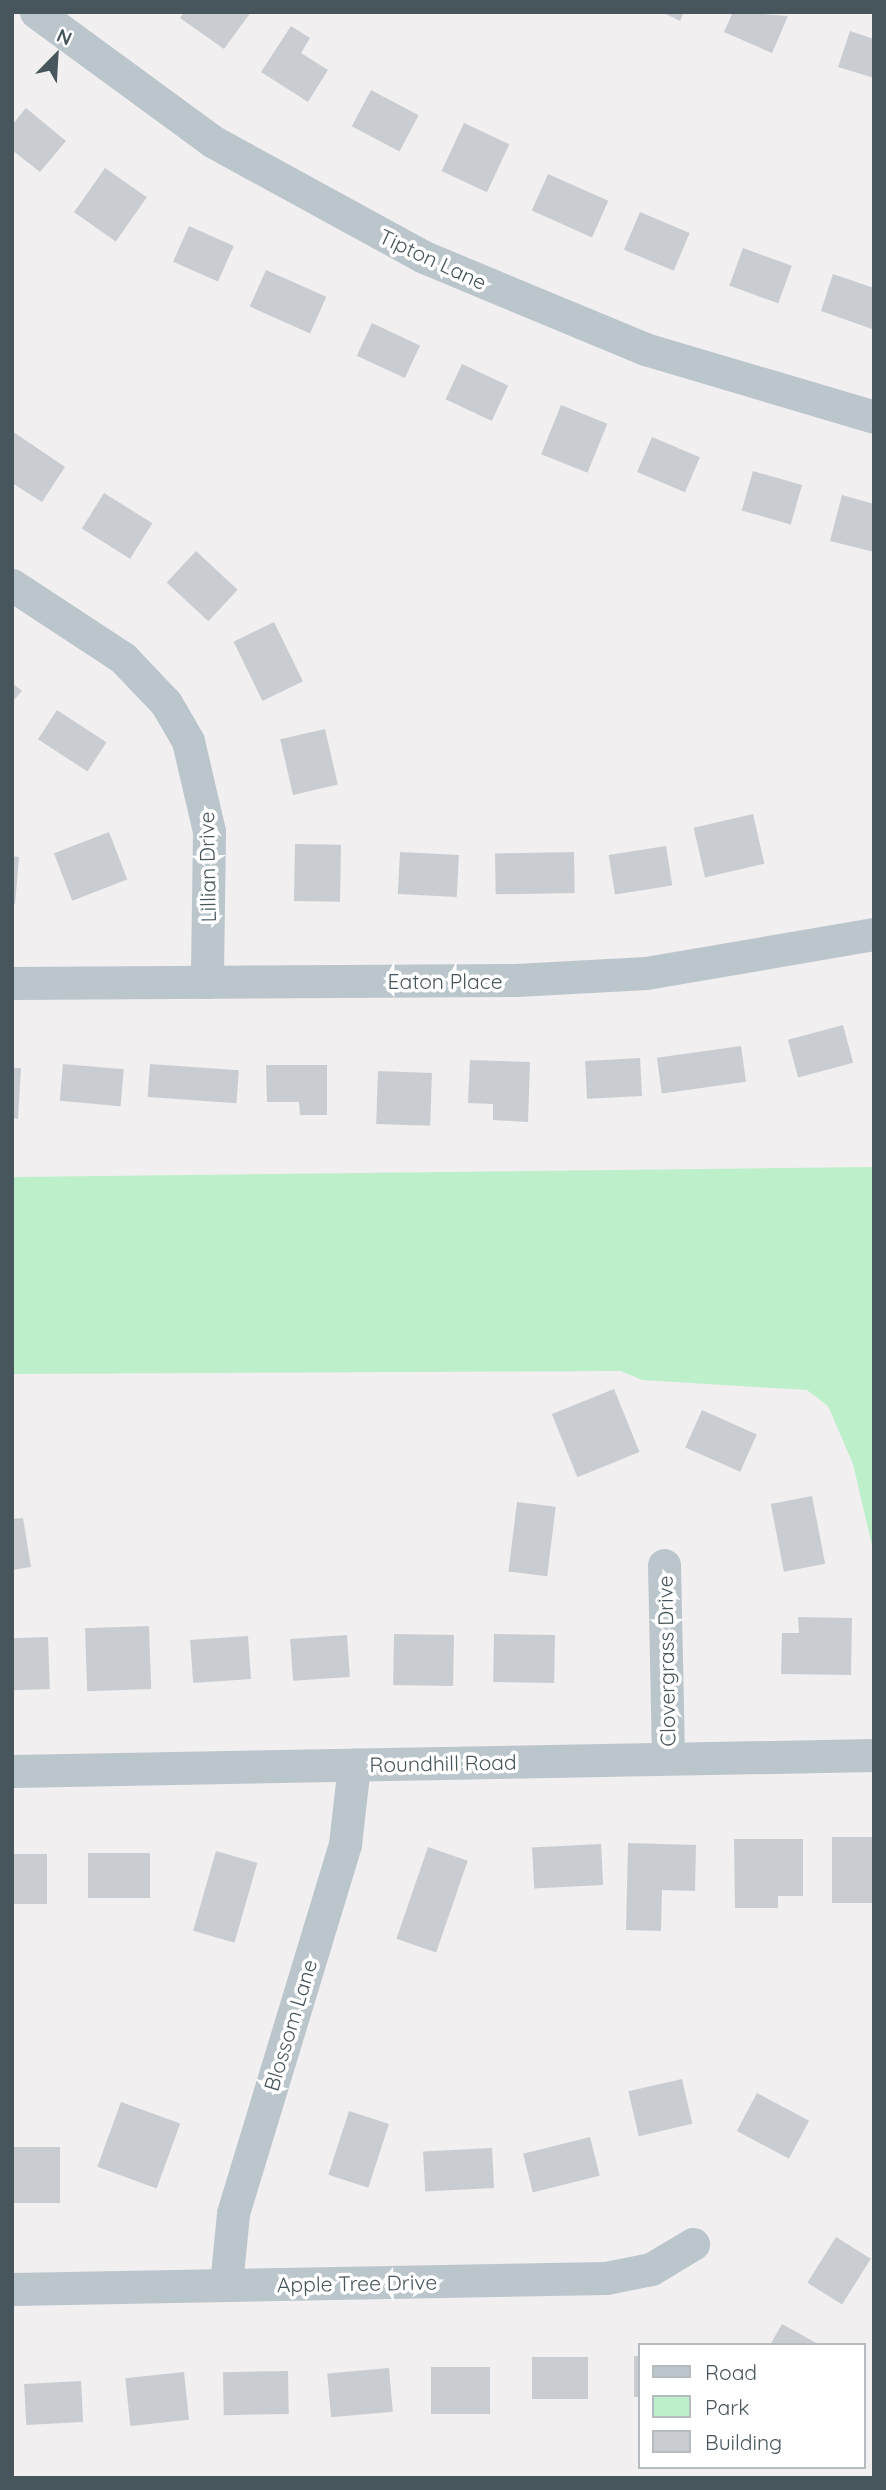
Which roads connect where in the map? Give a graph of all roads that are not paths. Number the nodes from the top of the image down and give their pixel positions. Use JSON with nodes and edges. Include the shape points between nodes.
{"nodes":[{"id":1,"x":36,"y":12,"type":"edge"},
{"id":2,"x":874,"y":417,"type":"edge"},
{"id":3,"x":12,"y":585,"type":"edge"},
{"id":4,"x":874,"y":934,"type":"edge"},
{"id":5,"x":207,"y":982,"type":"junction"},
{"id":6,"x":12,"y":983,"type":"edge"},
{"id":7,"x":664,"y":1565,"type":"dead end"},
{"id":8,"x":874,"y":1755,"type":"edge"},
{"id":9,"x":668,"y":1758,"type":"junction"},
{"id":10,"x":354,"y":1765,"type":"junction"},
{"id":11,"x":12,"y":1771,"type":"edge"},
{"id":12,"x":693,"y":2244,"type":"dead end"},
{"id":13,"x":226,"y":2285,"type":"junction"},
{"id":14,"x":12,"y":2289,"type":"edge"}],
"edges":[{"from":1,"to":2,"type":"street","name":"Tipton Lane","via":[[212,141],[424,257],[645,349]]},
{"from":3,"to":5,"type":"street","name":"Lillian Drive","via":[[123,658],[166,703],[188,741],[209,831]]},
{"from":4,"to":5,"type":"street","name":"Eaton Place","via":[[646,973]]},
{"from":5,"to":6,"type":"street","name":"Eaton Place"},
{"from":7,"to":9,"type":"street","name":"Clovergrass Drive"},
{"from":8,"to":9,"type":"street","name":"Roundhill Road"},
{"from":9,"to":10,"type":"street","name":"Roundhill Road"},
{"from":10,"to":11,"type":"street","name":"Roundhill Road"},
{"from":10,"to":13,"type":"street","name":"Blossom Lane","via":[[345,1844],[233,2213]]},
{"from":12,"to":13,"type":"street","name":"Apple Tree Drive","via":[[651,2269],[606,2278]]},
{"from":13,"to":14,"type":"street","name":"Apple Tree Drive"}]}
